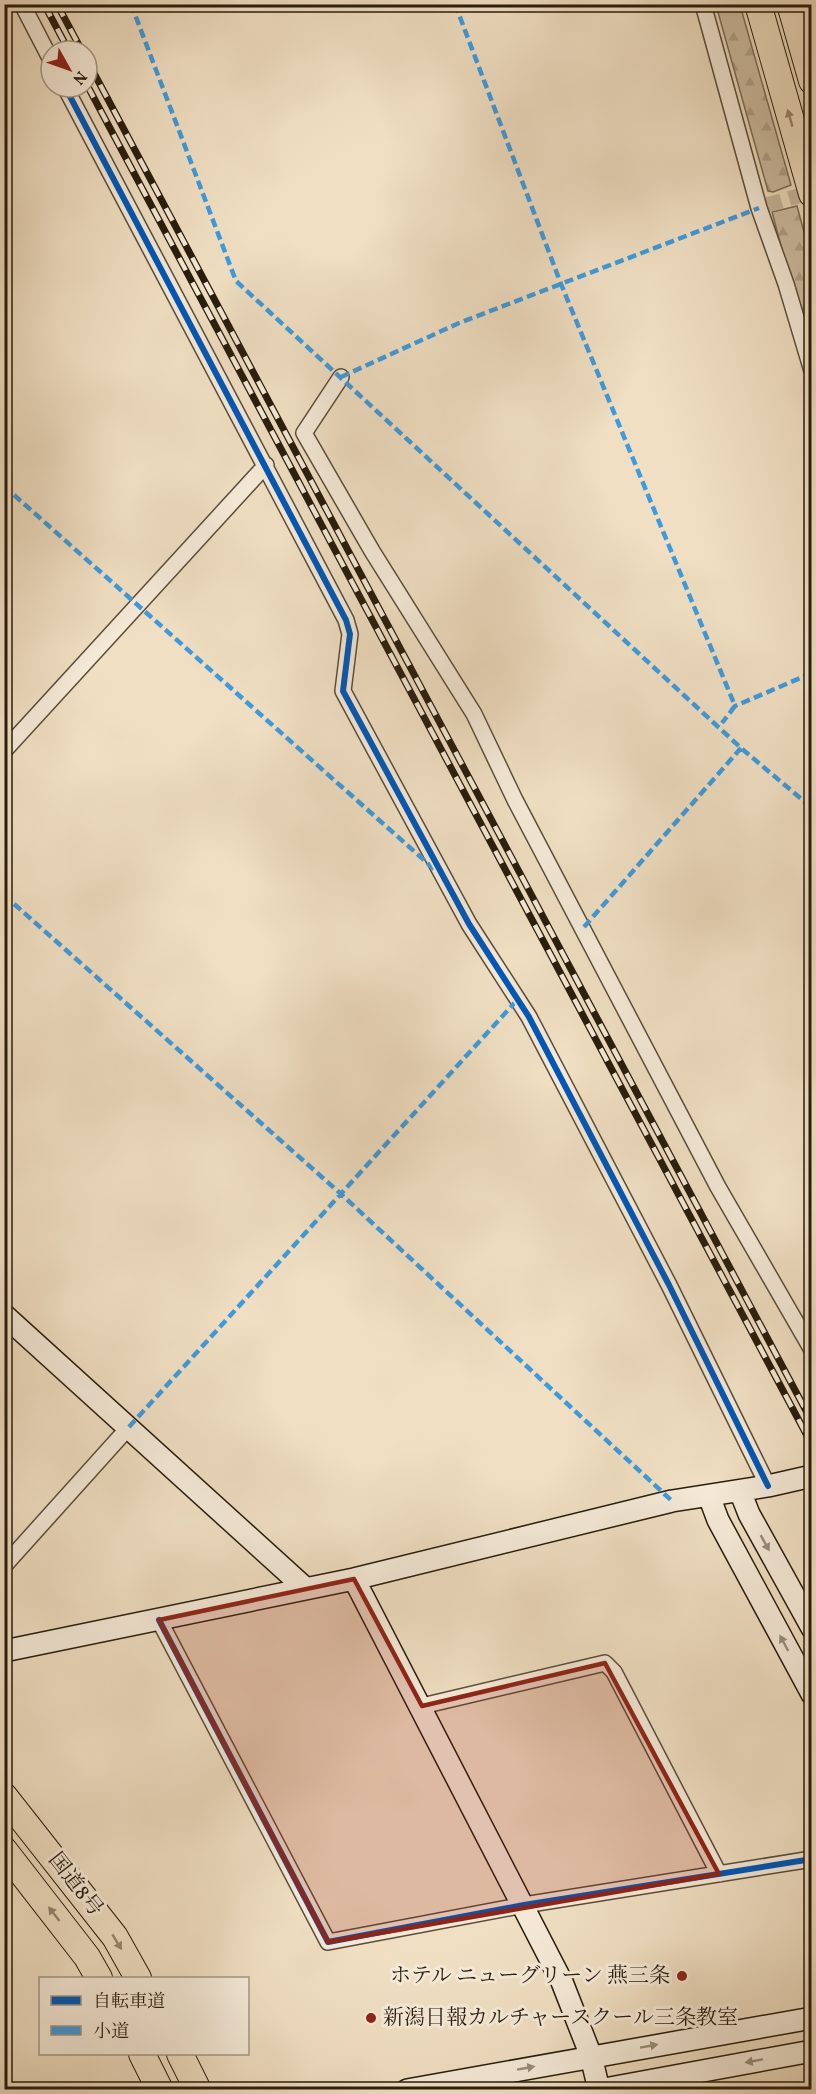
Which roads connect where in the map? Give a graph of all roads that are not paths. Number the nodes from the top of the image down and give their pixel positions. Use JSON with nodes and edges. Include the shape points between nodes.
{"nodes":[{"id":1,"x":21,"y":4,"type":"edge"},
{"id":2,"x":703,"y":4,"type":"edge"},
{"id":3,"x":758,"y":4,"type":"edge"},
{"id":4,"x":790,"y":4,"type":"edge"},
{"id":5,"x":40,"y":39,"type":"edge"},
{"id":6,"x":812,"y":81,"type":"edge"},
{"id":7,"x":71,"y":99,"type":"edge"},
{"id":8,"x":812,"y":194,"type":"edge"},
{"id":9,"x":812,"y":371,"type":"edge"},
{"id":10,"x":341,"y":376,"type":"dead end"},
{"id":11,"x":266,"y":465,"type":"junction"},
{"id":12,"x":4,"y":751,"type":"edge"},
{"id":13,"x":4,"y":1316,"type":"edge"},
{"id":14,"x":812,"y":1350,"type":"edge"},
{"id":15,"x":129,"y":1427,"type":"junction"},
{"id":16,"x":812,"y":1476,"type":"edge"},
{"id":17,"x":768,"y":1486,"type":"junction"},
{"id":18,"x":740,"y":1491,"type":"junction"},
{"id":19,"x":709,"y":1496,"type":"junction"},
{"id":20,"x":4,"y":1566,"type":"edge"},
{"id":21,"x":354,"y":1578,"type":"junction"},
{"id":22,"x":305,"y":1588,"type":"junction"},
{"id":23,"x":159,"y":1620,"type":"junction"},
{"id":24,"x":812,"y":1628,"type":"edge"},
{"id":25,"x":4,"y":1652,"type":"edge"},
{"id":26,"x":812,"y":1694,"type":"edge"},
{"id":27,"x":422,"y":1706,"type":"junction"},
{"id":28,"x":4,"y":1796,"type":"edge"},
{"id":29,"x":4,"y":1850,"type":"edge"},
{"id":30,"x":812,"y":1859,"type":"edge"},
{"id":31,"x":719,"y":1874,"type":"junction"},
{"id":32,"x":524,"y":1905,"type":"junction"},
{"id":33,"x":98,"y":1977,"type":"edge"},
{"id":34,"x":137,"y":1977,"type":"edge"},
{"id":35,"x":812,"y":2018,"type":"edge"},
{"id":36,"x":812,"y":2051,"type":"edge"},
{"id":37,"x":142,"y":2055,"type":"edge"},
{"id":38,"x":180,"y":2055,"type":"edge"},
{"id":39,"x":591,"y":2056,"type":"junction"},
{"id":40,"x":599,"y":2089,"type":"edge"},
{"id":41,"x":160,"y":2090,"type":"edge"},
{"id":42,"x":198,"y":2090,"type":"edge"},
{"id":43,"x":406,"y":2090,"type":"edge"}],
"edges":[{"from":1,"to":5,"type":"street"},
{"from":2,"to":9,"type":"street"},
{"from":8,"to":3,"type":"highway","one_way":true},
{"from":4,"to":6,"type":"highway"},
{"from":7,"to":11,"type":"street"},
{"from":10,"to":14,"type":"street","via":[[304,433],[474,714],[718,1187]]},
{"from":11,"to":12,"type":"street"},
{"from":11,"to":17,"type":"street","via":[[346,620],[350,634],[343,691],[469,924],[529,1017],[669,1285]]},
{"from":13,"to":15,"type":"street"},
{"from":15,"to":20,"type":"street"},
{"from":15,"to":22,"type":"street"},
{"from":16,"to":17,"type":"street"},
{"from":17,"to":18,"type":"street"},
{"from":18,"to":19,"type":"street"},
{"from":18,"to":24,"type":"street","one_way":true},
{"from":19,"to":21,"type":"street","via":[[672,1501]]},
{"from":26,"to":19,"type":"street","one_way":true,"via":[[718,1520]]},
{"from":21,"to":22,"type":"street"},
{"from":21,"to":27,"type":"street"},
{"from":22,"to":23,"type":"street"},
{"from":23,"to":25,"type":"street"},
{"from":23,"to":32,"type":"street","via":[[328,1942]]},
{"from":27,"to":31,"type":"street","via":[[605,1664],[614,1672]]},
{"from":27,"to":32,"type":"street"},
{"from":28,"to":34,"type":"highway","name":"国道8号","one_way":true,"via":[[115,1937]]},
{"from":33,"to":29,"type":"highway","name":"国道8号","one_way":true},
{"from":30,"to":31,"type":"street"},
{"from":31,"to":32,"type":"street"},
{"from":32,"to":39,"type":"street","via":[[562,1982]]},
{"from":39,"to":35,"type":"street","one_way":true},
{"from":36,"to":40,"type":"street","one_way":true},
{"from":37,"to":41,"type":"highway"},
{"from":38,"to":42,"type":"highway"},
{"from":39,"to":40,"type":"street"},
{"from":43,"to":39,"type":"street","one_way":true}]}
